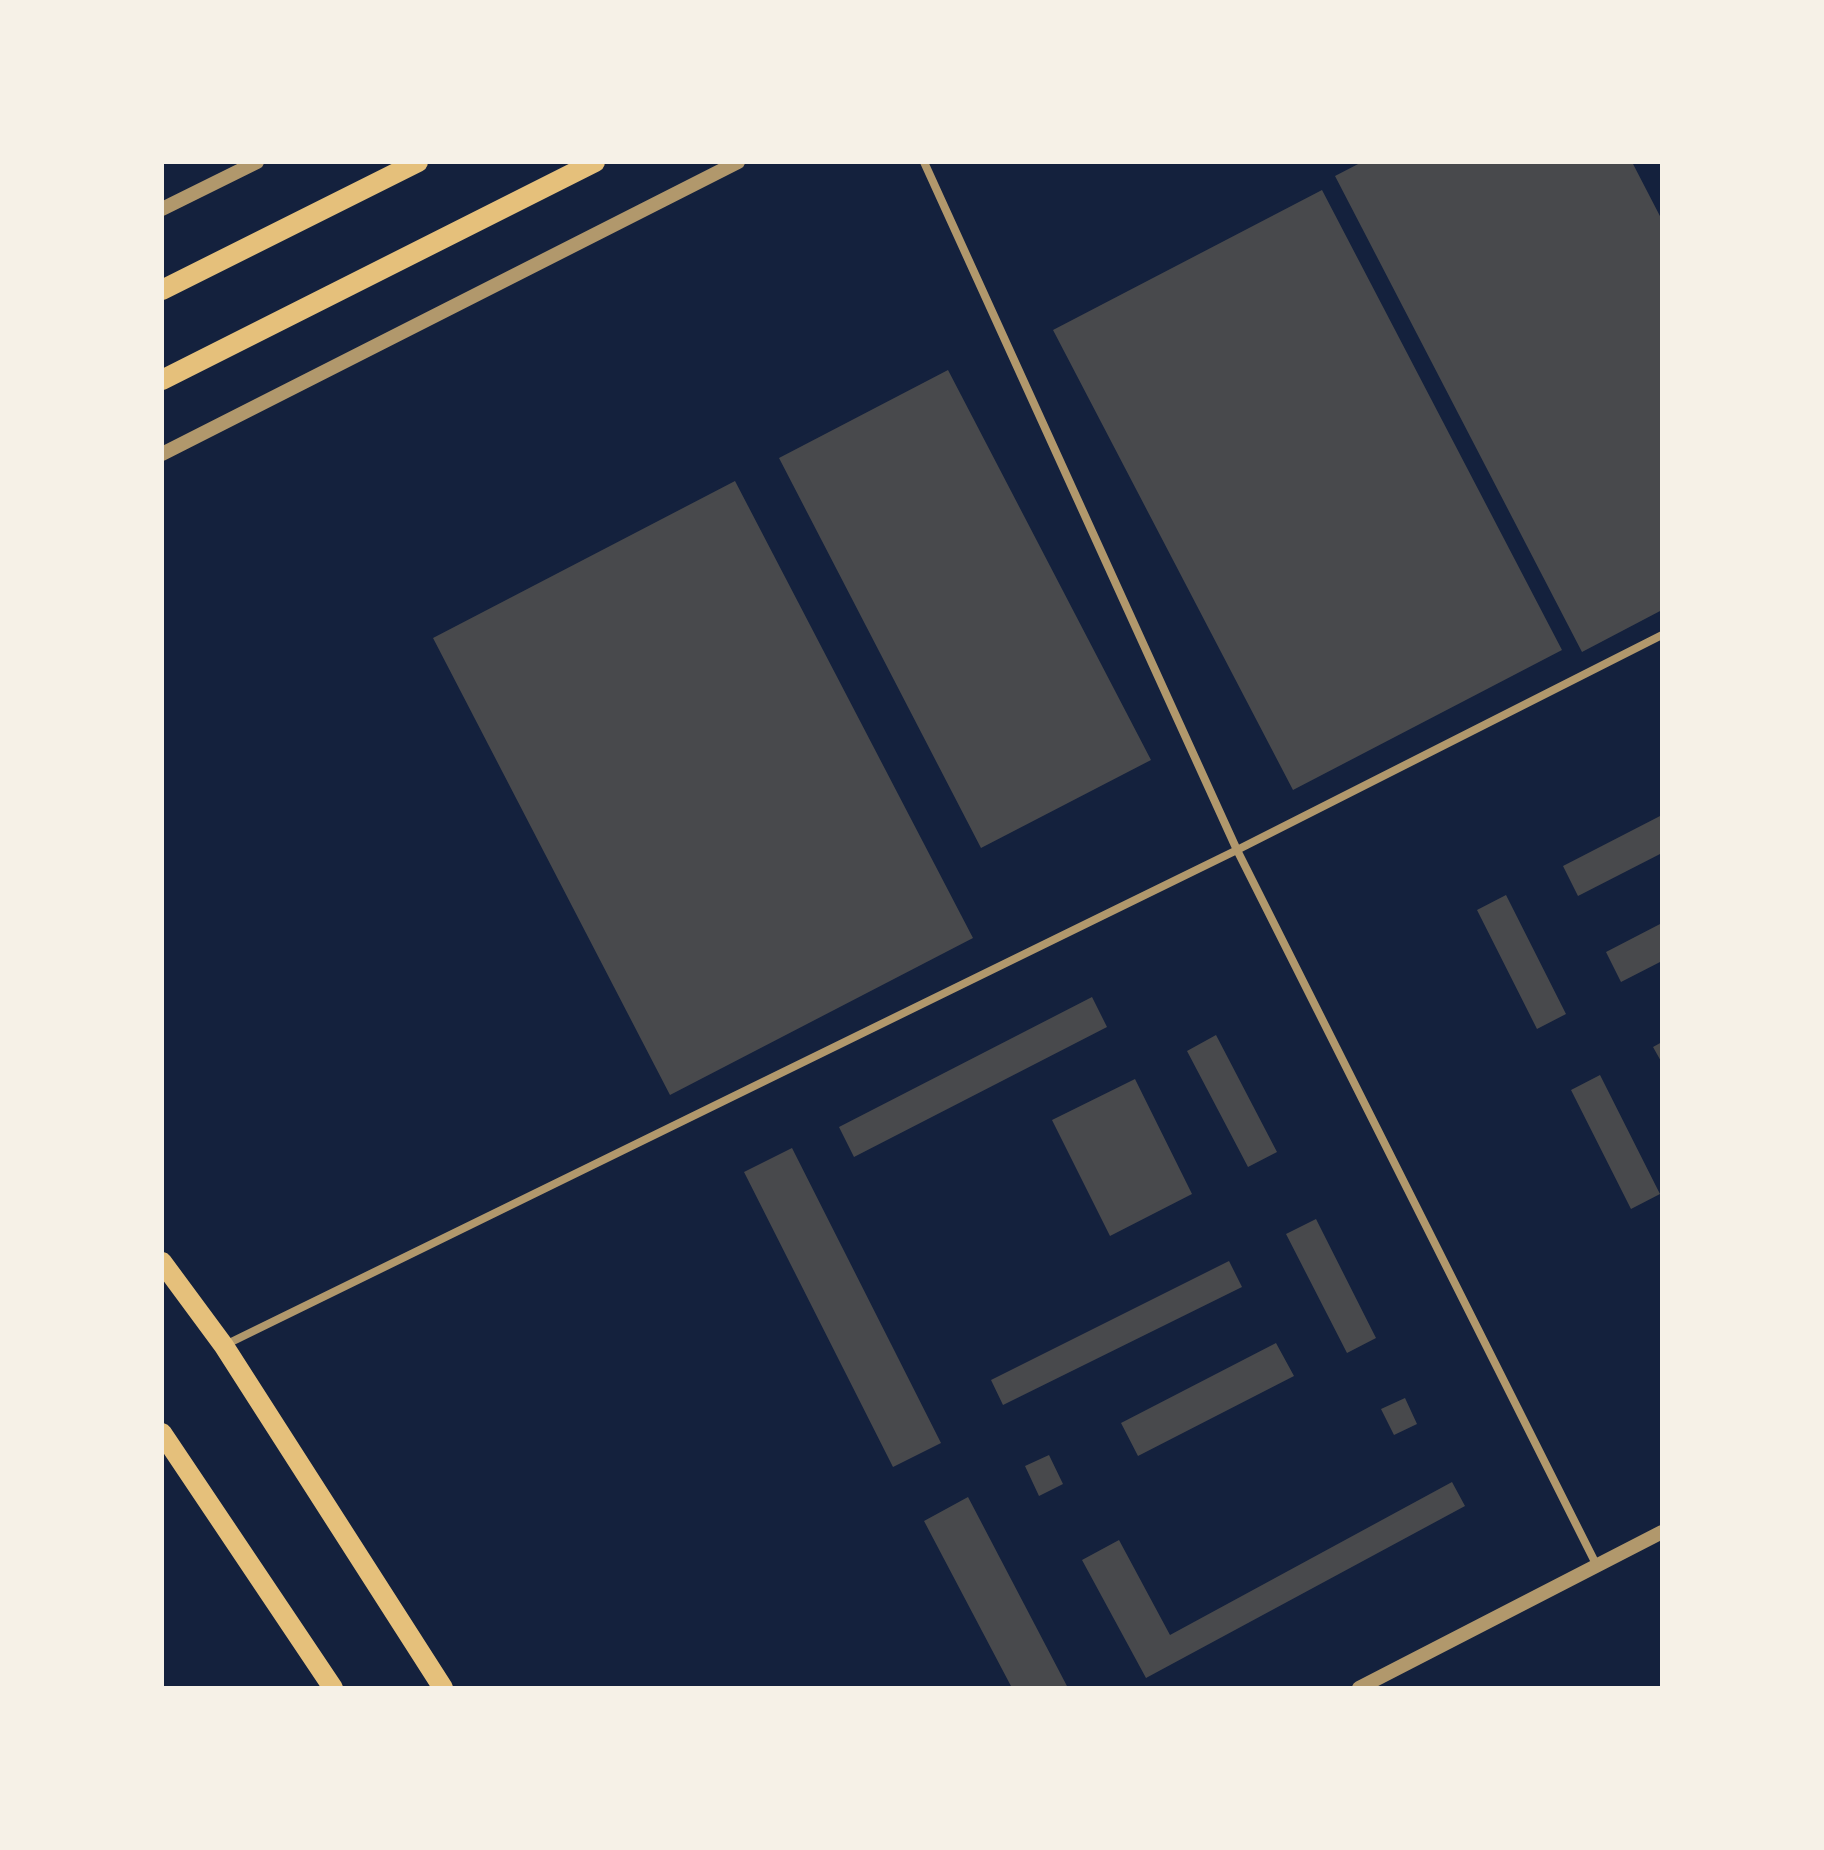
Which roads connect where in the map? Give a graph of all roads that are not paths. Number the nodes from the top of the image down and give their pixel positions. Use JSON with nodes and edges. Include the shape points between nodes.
{"nodes":[{"id":1,"x":257,"y":162,"type":"edge"},
{"id":2,"x":418,"y":162,"type":"edge"},
{"id":3,"x":595,"y":162,"type":"edge"},
{"id":4,"x":738,"y":162,"type":"edge"},
{"id":5,"x":924,"y":162,"type":"edge"},
{"id":6,"x":162,"y":209,"type":"edge"},
{"id":7,"x":162,"y":290,"type":"edge"},
{"id":8,"x":162,"y":380,"type":"edge"},
{"id":9,"x":162,"y":454,"type":"edge"},
{"id":10,"x":1662,"y":635,"type":"edge"},
{"id":11,"x":1237,"y":850,"type":"junction"},
{"id":12,"x":162,"y":1262,"type":"edge"},
{"id":13,"x":224,"y":1346,"type":"junction"},
{"id":14,"x":162,"y":1433,"type":"edge"},
{"id":15,"x":1662,"y":1532,"type":"edge"},
{"id":16,"x":1597,"y":1566,"type":"junction"},
{"id":17,"x":333,"y":1688,"type":"edge"},
{"id":18,"x":443,"y":1688,"type":"edge"},
{"id":19,"x":1359,"y":1688,"type":"edge"}],
"edges":[{"from":1,"to":6,"type":"street"},
{"from":2,"to":7,"type":"main road"},
{"from":3,"to":8,"type":"main road"},
{"from":4,"to":9,"type":"street"},
{"from":5,"to":11,"type":"street"},
{"from":10,"to":11,"type":"street"},
{"from":11,"to":13,"type":"street"},
{"from":11,"to":16,"type":"street"},
{"from":12,"to":13,"type":"main road"},
{"from":13,"to":18,"type":"main road"},
{"from":14,"to":17,"type":"main road"},
{"from":15,"to":16,"type":"street"},
{"from":16,"to":19,"type":"street"}]}
